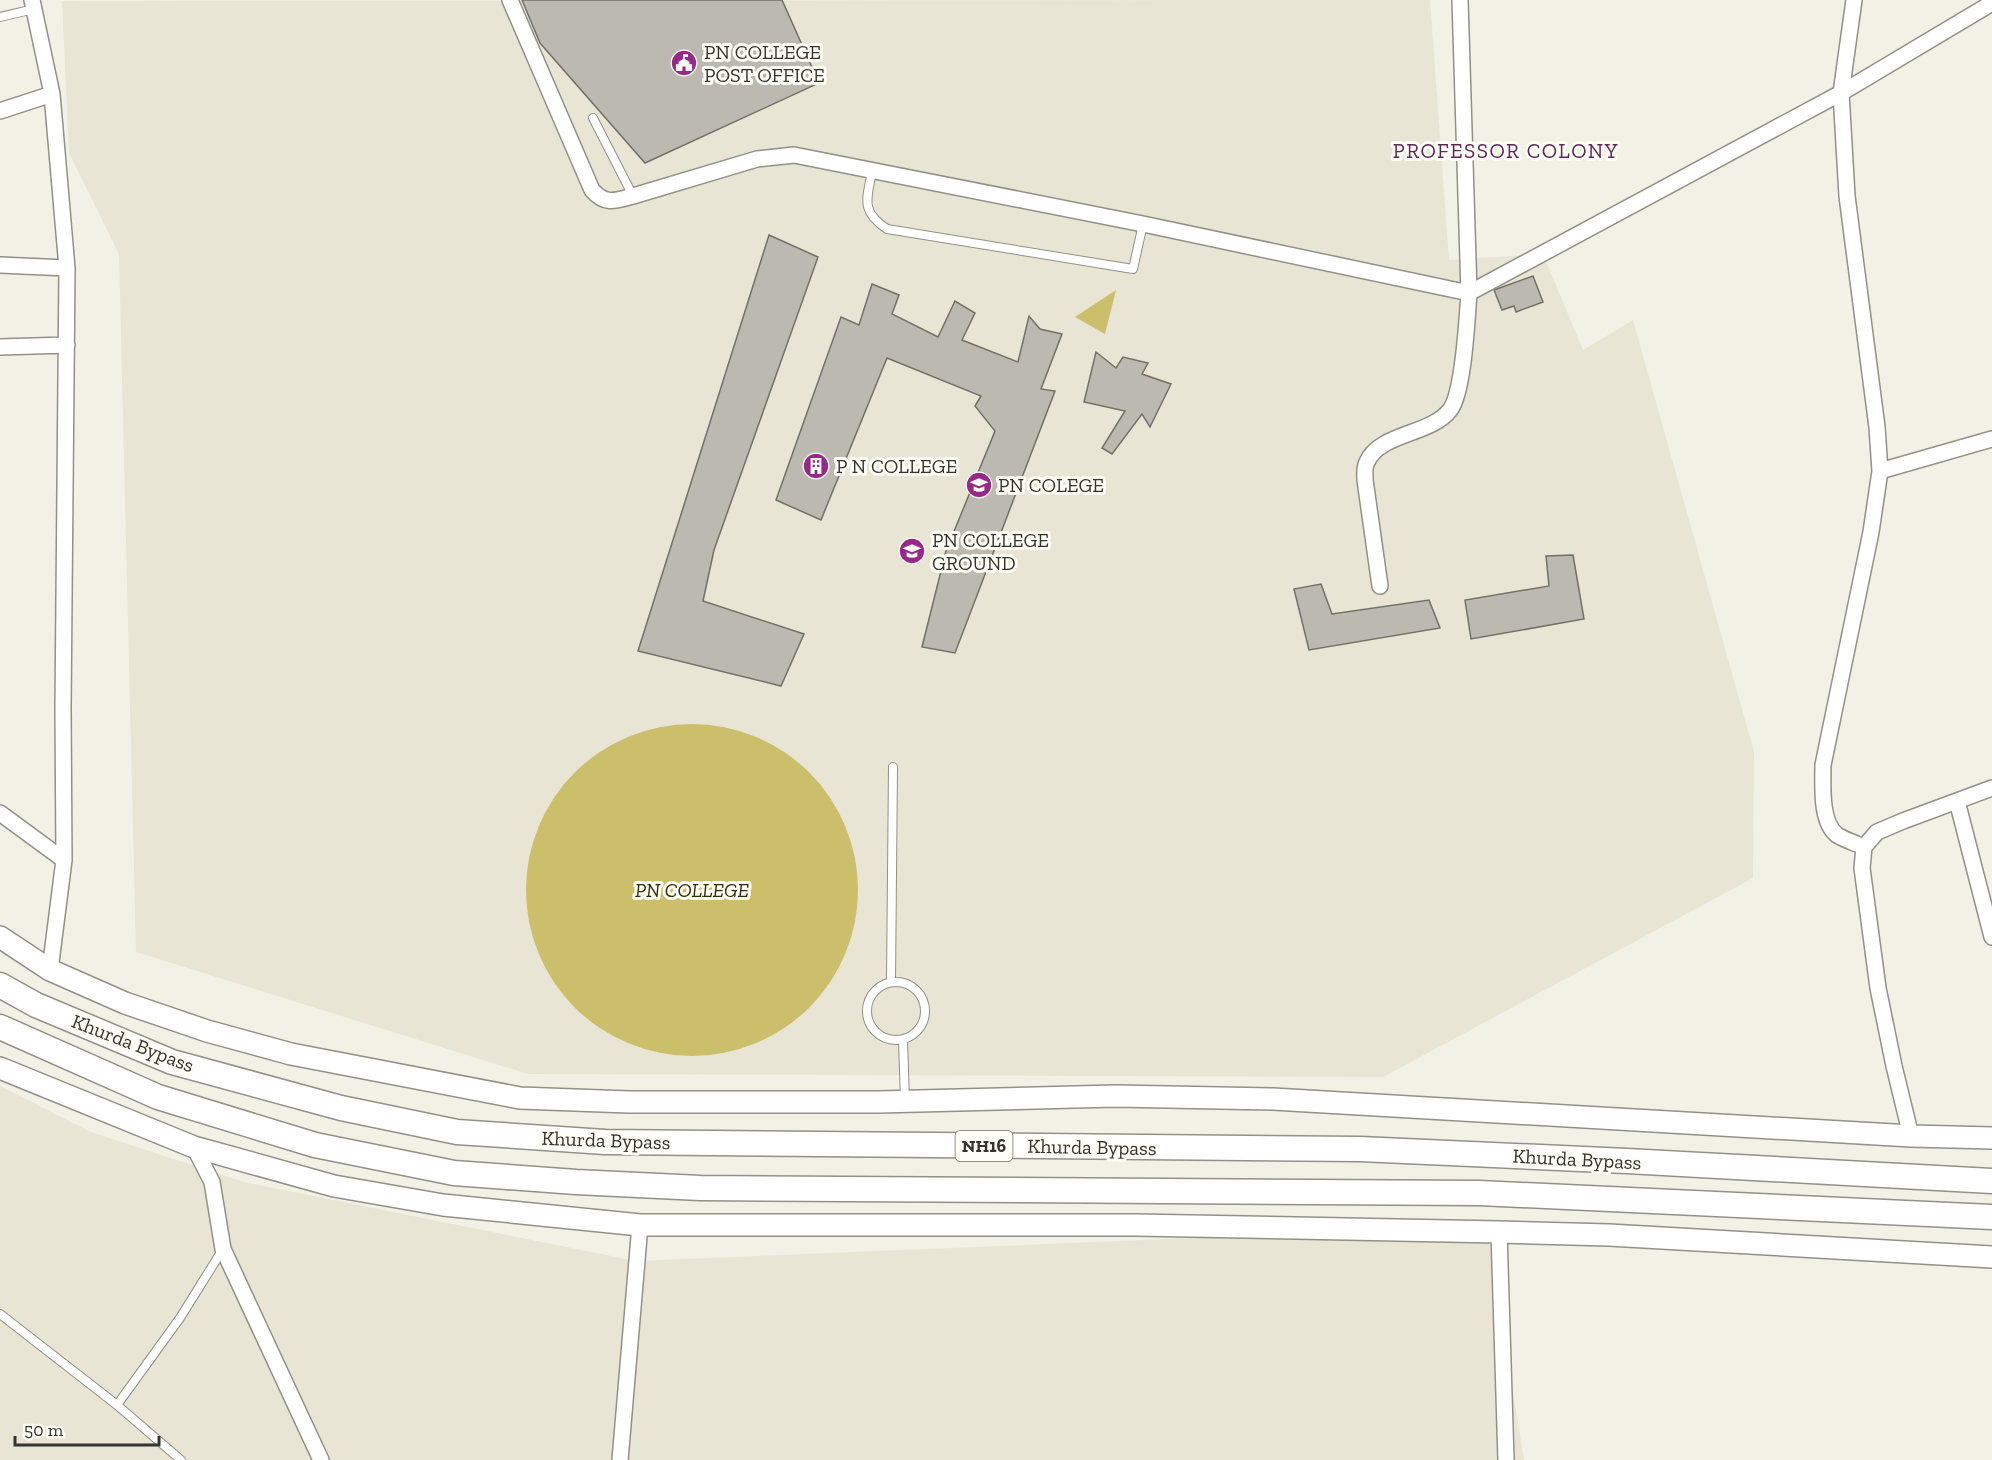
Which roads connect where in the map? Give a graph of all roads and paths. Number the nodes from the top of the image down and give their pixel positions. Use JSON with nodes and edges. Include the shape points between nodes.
{"nodes":[{"id":1,"x":510,"y":0,"type":"edge"},
{"id":2,"x":1460,"y":0,"type":"edge"},
{"id":3,"x":1854,"y":0,"type":"edge"},
{"id":4,"x":1992,"y":3,"type":"edge"},
{"id":5,"x":33,"y":4,"type":"edge"},
{"id":6,"x":0,"y":17,"type":"edge"},
{"id":7,"x":1841,"y":93,"type":"junction"},
{"id":8,"x":52,"y":94,"type":"junction"},
{"id":9,"x":0,"y":111,"type":"edge"},
{"id":10,"x":593,"y":118,"type":"dead end"},
{"id":11,"x":872,"y":171,"type":"junction"},
{"id":12,"x":633,"y":196,"type":"junction"},
{"id":13,"x":1143,"y":224,"type":"junction"},
{"id":14,"x":0,"y":265,"type":"edge"},
{"id":15,"x":68,"y":268,"type":"junction"},
{"id":16,"x":1469,"y":293,"type":"junction"},
{"id":17,"x":67,"y":345,"type":"junction"},
{"id":18,"x":0,"y":347,"type":"edge"},
{"id":19,"x":1992,"y":439,"type":"edge"},
{"id":20,"x":1880,"y":471,"type":"junction"},
{"id":21,"x":1380,"y":586,"type":"dead end"},
{"id":22,"x":893,"y":767,"type":"dead end"},
{"id":23,"x":1992,"y":788,"type":"edge"},
{"id":24,"x":1957,"y":801,"type":"junction"},
{"id":25,"x":0,"y":813,"type":"edge"},
{"id":26,"x":1864,"y":847,"type":"junction"},
{"id":27,"x":64,"y":860,"type":"junction"},
{"id":28,"x":0,"y":937,"type":"edge"},
{"id":29,"x":1992,"y":937,"type":"edge"},
{"id":30,"x":50,"y":970,"type":"junction"},
{"id":31,"x":891,"y":981,"type":"junction"},
{"id":32,"x":0,"y":985,"type":"edge"},
{"id":33,"x":0,"y":1027,"type":"edge"},
{"id":34,"x":903,"y":1040,"type":"junction"},
{"id":35,"x":0,"y":1068,"type":"edge"},
{"id":36,"x":905,"y":1100,"type":"junction"},
{"id":37,"x":1911,"y":1136,"type":"junction"},
{"id":38,"x":1992,"y":1138,"type":"edge"},
{"id":39,"x":194,"y":1146,"type":"junction"},
{"id":40,"x":1992,"y":1181,"type":"edge"},
{"id":41,"x":1992,"y":1218,"type":"edge"},
{"id":42,"x":640,"y":1225,"type":"junction"},
{"id":43,"x":1498,"y":1232,"type":"junction"},
{"id":44,"x":223,"y":1249,"type":"junction"},
{"id":45,"x":1992,"y":1257,"type":"edge"},
{"id":46,"x":0,"y":1314,"type":"edge"},
{"id":47,"x":117,"y":1405,"type":"junction"},
{"id":48,"x":181,"y":1460,"type":"edge"},
{"id":49,"x":321,"y":1460,"type":"edge"},
{"id":50,"x":620,"y":1460,"type":"edge"},
{"id":51,"x":1506,"y":1460,"type":"edge"}],
"edges":[{"from":1,"to":12,"type":"street","via":[[592,190],[606,200]]},
{"from":2,"to":16,"type":"street"},
{"from":3,"to":7,"type":"street"},
{"from":4,"to":7,"type":"street"},
{"from":5,"to":6,"type":"lane"},
{"from":5,"to":8,"type":"street"},
{"from":7,"to":16,"type":"street"},
{"from":7,"to":20,"type":"street","via":[[1847,196]]},
{"from":8,"to":9,"type":"street"},
{"from":8,"to":15,"type":"street"},
{"from":10,"to":12,"type":"lane"},
{"from":11,"to":12,"type":"street","via":[[794,155],[757,159]]},
{"from":11,"to":13,"type":"street"},
{"from":11,"to":13,"type":"lane","via":[[868,211],[875,222],[887,229],[1133,269]]},
{"from":13,"to":16,"type":"street"},
{"from":14,"to":15,"type":"street"},
{"from":15,"to":17,"type":"street"},
{"from":16,"to":21,"type":"street","via":[[1462,367],[1451,409],[1443,418],[1381,446],[1365,464]]},
{"from":17,"to":18,"type":"street"},
{"from":17,"to":27,"type":"street"},
{"from":19,"to":20,"type":"street"},
{"from":20,"to":26,"type":"street","via":[[1823,765],[1822,799],[1828,821],[1836,834]]},
{"from":22,"to":31,"type":"lane"},
{"from":23,"to":24,"type":"street"},
{"from":24,"to":26,"type":"street","via":[[1877,832]]},
{"from":24,"to":29,"type":"street"},
{"from":25,"to":27,"type":"street"},
{"from":26,"to":37,"type":"street","via":[[1862,868],[1878,988]]},
{"from":27,"to":30,"type":"street"},
{"from":28,"to":30,"type":"main road"},
{"from":30,"to":36,"type":"main road","via":[[125,1003],[270,1049],[520,1098],[629,1102]]},
{"from":31,"to":34,"type":"lane","via":[[910,984],[918,990],[926,1009],[920,1028]]},
{"from":31,"to":34,"type":"lane","via":[[869,997],[867,1016],[870,1025],[884,1038]]},
{"from":32,"to":40,"type":"highway","name":"Khurda Bypass","number":"NH16","via":[[36,1005],[172,1062],[341,1108],[457,1132],[605,1142],[1360,1149]]},
{"from":33,"to":41,"type":"highway","name":"Khurda Bypass","number":"NH16","via":[[158,1097],[315,1145],[454,1173],[700,1188],[1479,1193]]},
{"from":34,"to":36,"type":"lane"},
{"from":35,"to":39,"type":"main road"},
{"from":36,"to":37,"type":"main road","via":[[1115,1096],[1274,1099]]},
{"from":37,"to":38,"type":"main road"},
{"from":39,"to":42,"type":"main road","via":[[345,1188],[443,1204]]},
{"from":39,"to":44,"type":"street","via":[[212,1182]]},
{"from":42,"to":43,"type":"main road","via":[[1136,1225]]},
{"from":42,"to":50,"type":"street"},
{"from":43,"to":45,"type":"main road","via":[[1621,1235]]},
{"from":43,"to":51,"type":"street"},
{"from":44,"to":47,"type":"lane","via":[[180,1318]]},
{"from":44,"to":49,"type":"street"},
{"from":46,"to":47,"type":"lane"},
{"from":47,"to":48,"type":"lane"}]}
